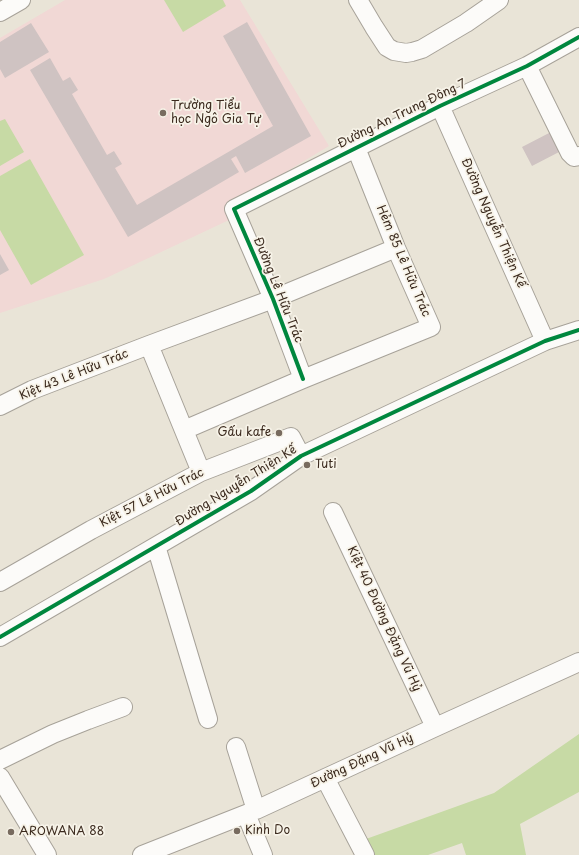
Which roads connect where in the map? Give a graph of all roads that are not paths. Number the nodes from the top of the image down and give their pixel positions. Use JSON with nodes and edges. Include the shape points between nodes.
{"nodes":[{"id":1,"x":21,"y":0,"type":"edge"},
{"id":2,"x":358,"y":0,"type":"edge"},
{"id":3,"x":497,"y":1,"type":"edge"},
{"id":4,"x":0,"y":12,"type":"edge"},
{"id":5,"x":579,"y":38,"type":"edge"},
{"id":6,"x":527,"y":66,"type":"junction"},
{"id":7,"x":440,"y":106,"type":"junction"},
{"id":8,"x":356,"y":148,"type":"junction"},
{"id":9,"x":579,"y":156,"type":"edge"},
{"id":10,"x":234,"y":209,"type":"joint"},
{"id":11,"x":396,"y":248,"type":"junction"},
{"id":12,"x":273,"y":299,"type":"junction"},
{"id":13,"x":579,"y":330,"type":"edge"},
{"id":14,"x":545,"y":341,"type":"junction"},
{"id":15,"x":150,"y":345,"type":"junction"},
{"id":16,"x":303,"y":379,"type":"junction"},
{"id":17,"x":0,"y":406,"type":"edge"},
{"id":18,"x":184,"y":430,"type":"junction"},
{"id":19,"x":301,"y":456,"type":"junction"},
{"id":20,"x":201,"y":472,"type":"junction"},
{"id":21,"x":333,"y":512,"type":"dead end"},
{"id":22,"x":156,"y":546,"type":"junction"},
{"id":23,"x":0,"y":582,"type":"edge"},
{"id":24,"x":0,"y":636,"type":"edge"},
{"id":25,"x":579,"y":662,"type":"edge"},
{"id":26,"x":123,"y":707,"type":"dead end"},
{"id":27,"x":208,"y":719,"type":"dead end"},
{"id":28,"x":435,"y":727,"type":"junction"},
{"id":29,"x":236,"y":747,"type":"dead end"},
{"id":30,"x":0,"y":760,"type":"edge"},
{"id":31,"x":0,"y":777,"type":"edge"},
{"id":32,"x":325,"y":778,"type":"junction"},
{"id":33,"x":251,"y":812,"type":"junction"},
{"id":34,"x":47,"y":855,"type":"edge"},
{"id":35,"x":142,"y":855,"type":"edge"},
{"id":36,"x":263,"y":855,"type":"edge"},
{"id":37,"x":365,"y":855,"type":"edge"}],
"edges":[{"from":1,"to":4,"type":"street"},
{"from":2,"to":3,"type":"street","via":[[387,47],[406,53],[422,49]]},
{"from":5,"to":6,"type":"street","name":"Đường An Trung Đông 7"},
{"from":6,"to":7,"type":"street","name":"Đường An Trung Đông 7"},
{"from":6,"to":9,"type":"street","via":[[570,153],[574,157]]},
{"from":7,"to":8,"type":"street","name":"Đường An Trung Đông 7"},
{"from":7,"to":14,"type":"street","name":"Đường Nguyễn Thiện Kế"},
{"from":8,"to":10,"type":"street","name":"Đường An Trung Đông 7"},
{"from":8,"to":11,"type":"street","name":"Hẻm 85 Lê Hữu Trác"},
{"from":10,"to":12,"type":"street","name":"Đường Lê Hữu Trác"},
{"from":11,"to":12,"type":"street","name":"Kiệt 43 Lê Hữu Trác"},
{"from":11,"to":16,"type":"street","name":"Hẻm 85 Lê Hữu Trác","via":[[431,327]]},
{"from":12,"to":15,"type":"street","name":"Kiệt 43 Lê Hữu Trác"},
{"from":12,"to":16,"type":"street","name":"Đường Lê Hữu Trác"},
{"from":13,"to":14,"type":"street","name":"Đường Nguyễn Thiện Kế"},
{"from":14,"to":19,"type":"street","name":"Đường Nguyễn Thiện Kế"},
{"from":15,"to":17,"type":"street","name":"Kiệt 43 Lê Hữu Trác","via":[[32,390]]},
{"from":15,"to":18,"type":"street"},
{"from":16,"to":18,"type":"street","name":"Hẻm 85 Lê Hữu Trác"},
{"from":18,"to":20,"type":"street"},
{"from":19,"to":20,"type":"street","name":"Kiệt 57 Lê Hữu Trác","via":[[291,438]]},
{"from":19,"to":22,"type":"street","name":"Đường Nguyễn Thiện Kế","via":[[251,491]]},
{"from":20,"to":23,"type":"street","name":"Kiệt 57 Lê Hữu Trác"},
{"from":21,"to":28,"type":"street","name":"Kiệt 40 Đường Đặng Vũ Hỷ"},
{"from":22,"to":24,"type":"street","name":"Đường Nguyễn Thiện Kế"},
{"from":22,"to":27,"type":"street"},
{"from":25,"to":28,"type":"street","name":"Đường Đặng Vũ Hỷ"},
{"from":26,"to":30,"type":"street","via":[[53,734]]},
{"from":28,"to":32,"type":"street","name":"Đường Đặng Vũ Hỷ"},
{"from":29,"to":33,"type":"street"},
{"from":31,"to":34,"type":"street"},
{"from":32,"to":33,"type":"street","name":"Đường Đặng Vũ Hỷ"},
{"from":32,"to":37,"type":"street"},
{"from":33,"to":35,"type":"street","name":"Đường Đặng Vũ Hỷ"},
{"from":33,"to":36,"type":"street"}]}
